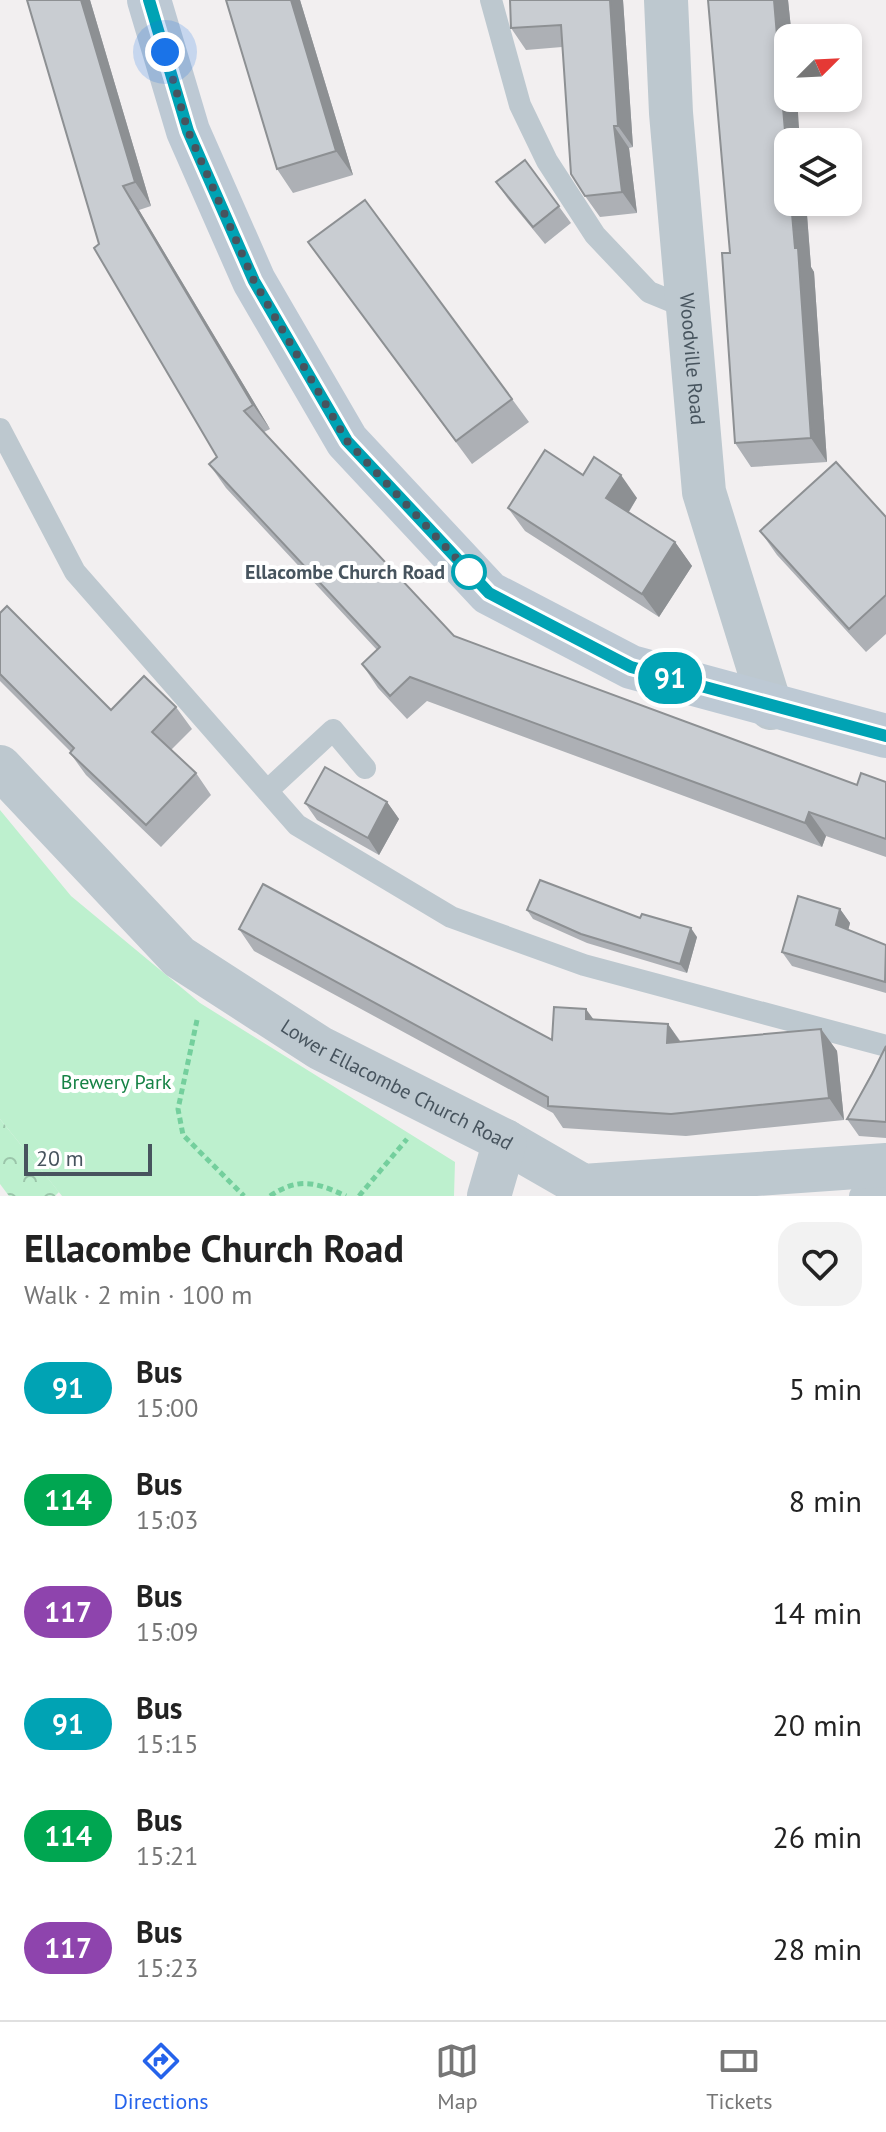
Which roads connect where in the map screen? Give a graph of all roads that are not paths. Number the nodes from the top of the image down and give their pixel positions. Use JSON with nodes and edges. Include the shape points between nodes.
{"nodes":[{"id":1,"x":149,"y":0,"type":"edge"},
{"id":2,"x":491,"y":0,"type":"edge"},
{"id":3,"x":666,"y":0,"type":"edge"},
{"id":4,"x":688,"y":308,"type":"junction"},
{"id":5,"x":0,"y":429,"type":"edge"},
{"id":6,"x":771,"y":708,"type":"junction"},
{"id":7,"x":886,"y":736,"type":"edge"},
{"id":8,"x":0,"y":767,"type":"edge"},
{"id":9,"x":365,"y":768,"type":"dead end"},
{"id":10,"x":267,"y":791,"type":"junction"},
{"id":11,"x":886,"y":1046,"type":"edge"},
{"id":12,"x":505,"y":1141,"type":"junction"},
{"id":13,"x":886,"y":1165,"type":"edge"},
{"id":14,"x":886,"y":1188,"type":"edge"},
{"id":15,"x":489,"y":1196,"type":"edge"},
{"id":16,"x":860,"y":1196,"type":"edge"}],
"edges":[{"from":1,"to":6,"type":"street","via":[[188,131],[254,281],[347,441],[489,593],[631,667]]},
{"from":2,"to":4,"type":"lane","via":[[520,105],[547,161],[595,235],[649,292]]},
{"from":3,"to":4,"type":"street","name":"Woodville Road"},
{"from":4,"to":6,"type":"street","name":"Woodville Road","via":[[704,492]]},
{"from":5,"to":10,"type":"lane","via":[[75,572]]},
{"from":6,"to":7,"type":"street"},
{"from":8,"to":12,"type":"street","name":"Lower Ellacombe Church Road","via":[[179,957],[320,1048]]},
{"from":9,"to":10,"type":"lane","via":[[333,730]]},
{"from":10,"to":11,"type":"lane","via":[[297,825],[451,917],[584,965]]},
{"from":12,"to":13,"type":"street","name":"Lower Ellacombe Church Road","via":[[583,1186]]},
{"from":12,"to":15,"type":"street"},
{"from":14,"to":16,"type":"lane"}]}
